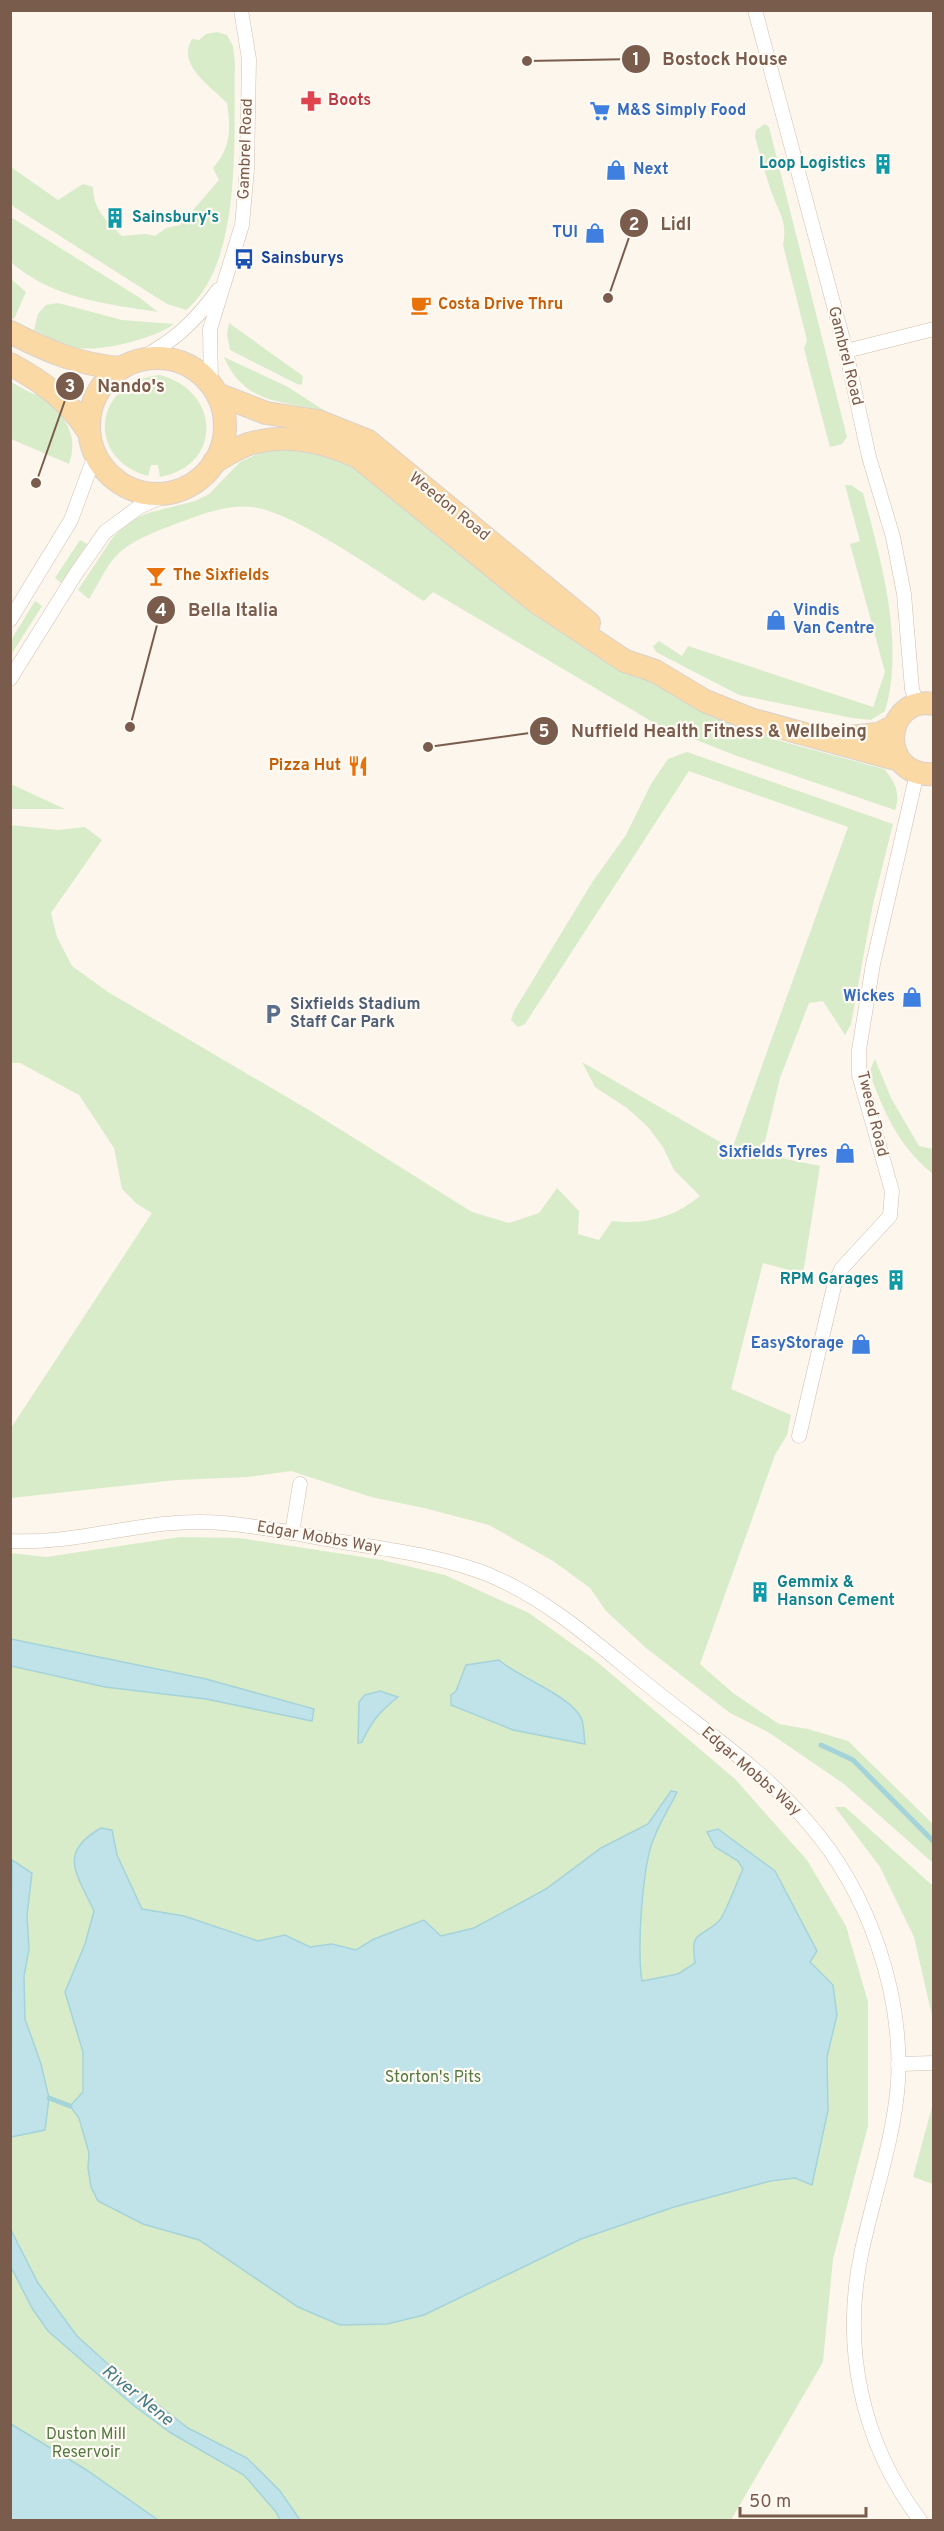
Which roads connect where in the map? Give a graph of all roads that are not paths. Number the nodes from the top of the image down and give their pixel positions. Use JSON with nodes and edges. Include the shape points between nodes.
{"nodes":[{"id":1,"x":242,"y":10,"type":"edge"},
{"id":2,"x":758,"y":11,"type":"edge"},
{"id":3,"x":223,"y":284,"type":"junction"},
{"id":4,"x":933,"y":329,"type":"edge"},
{"id":5,"x":10,"y":332,"type":"edge"},
{"id":6,"x":846,"y":351,"type":"junction"},
{"id":7,"x":10,"y":364,"type":"edge"},
{"id":8,"x":129,"y":364,"type":"junction"},
{"id":9,"x":214,"y":390,"type":"junction"},
{"id":10,"x":88,"y":431,"type":"junction"},
{"id":11,"x":95,"y":455,"type":"junction"},
{"id":12,"x":214,"y":462,"type":"junction"},
{"id":13,"x":170,"y":493,"type":"junction"},
{"id":14,"x":10,"y":620,"type":"edge"},
{"id":15,"x":655,"y":671,"type":"junction"},
{"id":16,"x":10,"y":679,"type":"edge"},
{"id":17,"x":925,"y":704,"type":"edge"},
{"id":18,"x":894,"y":726,"type":"junction"},
{"id":19,"x":819,"y":738,"type":"junction"},
{"id":20,"x":916,"y":769,"type":"edge"},
{"id":21,"x":799,"y":1436,"type":"dead end"},
{"id":22,"x":300,"y":1484,"type":"dead end"},
{"id":23,"x":292,"y":1533,"type":"junction"},
{"id":24,"x":10,"y":1541,"type":"edge"},
{"id":25,"x":933,"y":2063,"type":"edge"},
{"id":26,"x":898,"y":2064,"type":"junction"},
{"id":27,"x":920,"y":2520,"type":"edge"}],
"edges":[{"from":1,"to":3,"type":"street","name":"Gambrel Road","via":[[249,59],[247,169],[243,225]]},
{"from":2,"to":6,"type":"street","name":"Gambrel Road"},
{"from":3,"to":8,"type":"street","name":"Gambrel Road","via":[[195,322],[166,345]]},
{"from":3,"to":9,"type":"street","name":"Gambrel Road","via":[[210,329]]},
{"from":4,"to":6,"type":"street"},
{"from":5,"to":8,"type":"main road","via":[[79,363]]},
{"from":6,"to":17,"type":"street","name":"Gambrel Road","via":[[869,457],[899,565],[912,689]]},
{"from":7,"to":10,"type":"main road","via":[[62,397]]},
{"from":8,"to":9,"type":"main road","via":[[170,359],[200,373]]},
{"from":8,"to":10,"type":"main road","via":[[102,384],[91,406]]},
{"from":9,"to":12,"type":"main road","via":[[222,407],[224,436]]},
{"from":9,"to":15,"type":"main road","name":"Weedon Road","via":[[266,413],[318,421],[368,441],[583,619]]},
{"from":10,"to":11,"type":"main road"},
{"from":11,"to":13,"type":"main road","via":[[108,473],[126,487],[140,492]]},
{"from":11,"to":14,"type":"street","via":[[71,520]]},
{"from":12,"to":13,"type":"main road","via":[[195,482]]},
{"from":12,"to":15,"type":"main road","name":"Weedon Road","via":[[251,443],[281,439],[323,442],[358,457],[544,608],[625,661]]},
{"from":13,"to":16,"type":"street","via":[[139,507],[105,532]]},
{"from":15,"to":19,"type":"main road","name":"Weedon Road","via":[[705,701],[750,719]]},
{"from":17,"to":18,"type":"main road","via":[[907,709]]},
{"from":18,"to":19,"type":"main road","name":"Weedon Road","via":[[879,735]]},
{"from":18,"to":20,"type":"main road","via":[[894,750]]},
{"from":19,"to":20,"type":"main road","name":"Weedon Road"},
{"from":20,"to":21,"type":"street","name":"Tweed Road","via":[[873,964],[859,1050],[859,1075],[892,1191],[890,1216],[842,1268],[836,1282]]},
{"from":22,"to":23,"type":"street"},
{"from":23,"to":24,"type":"street","name":"Edgar Mobbs Way","via":[[198,1521],[55,1541]]},
{"from":23,"to":26,"type":"street","name":"Edgar Mobbs Way","via":[[446,1560],[510,1584],[568,1621],[763,1778],[810,1825],[859,1902],[885,1969]]},
{"from":25,"to":26,"type":"street"},
{"from":26,"to":27,"type":"street","name":"Edgar Mobbs Way","via":[[890,2136],[856,2281],[854,2340],[860,2390],[874,2440],[887,2469]]}]}
